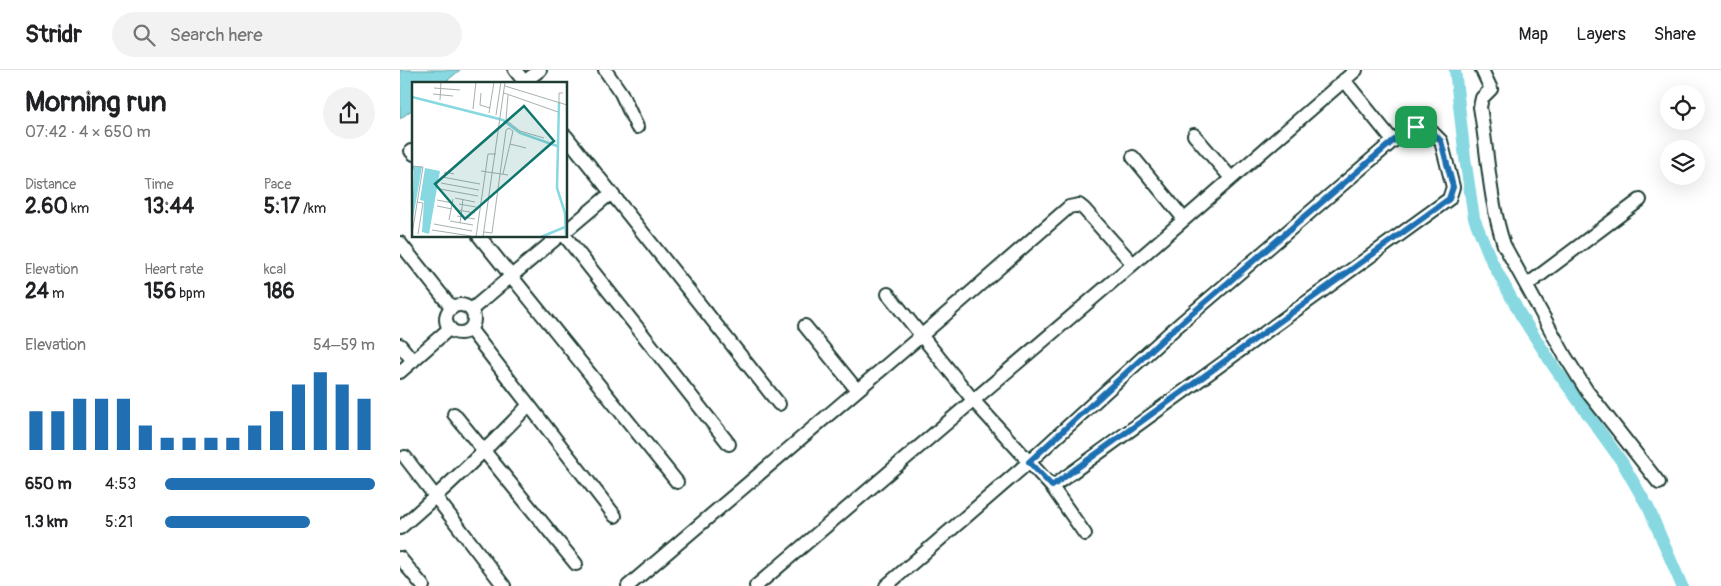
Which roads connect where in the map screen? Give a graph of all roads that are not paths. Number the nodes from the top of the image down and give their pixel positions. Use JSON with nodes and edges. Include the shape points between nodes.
{"nodes":[{"id":1,"x":515,"y":70,"type":"edge"},
{"id":2,"x":540,"y":70,"type":"edge"},
{"id":3,"x":605,"y":70,"type":"edge"},
{"id":4,"x":1356,"y":70,"type":"edge"},
{"id":5,"x":1482,"y":70,"type":"edge"},
{"id":6,"x":1344,"y":80,"type":"junction"},
{"id":7,"x":524,"y":82,"type":"edge"},
{"id":8,"x":526,"y":82,"type":"edge"},
{"id":9,"x":637,"y":127,"type":"dead end"},
{"id":10,"x":1194,"y":135,"type":"dead end"},
{"id":11,"x":568,"y":139,"type":"edge"},
{"id":12,"x":1393,"y":141,"type":"junction"},
{"id":13,"x":1133,"y":157,"type":"dead end"},
{"id":14,"x":1231,"y":178,"type":"junction"},
{"id":15,"x":611,"y":193,"type":"junction"},
{"id":16,"x":1640,"y":200,"type":"dead end"},
{"id":17,"x":1184,"y":220,"type":"junction"},
{"id":18,"x":568,"y":229,"type":"edge"},
{"id":19,"x":481,"y":238,"type":"edge"},
{"id":20,"x":557,"y":238,"type":"edge"},
{"id":21,"x":567,"y":238,"type":"edge"},
{"id":22,"x":400,"y":243,"type":"edge"},
{"id":23,"x":1133,"y":264,"type":"junction"},
{"id":24,"x":511,"y":276,"type":"junction"},
{"id":25,"x":1527,"y":285,"type":"junction"},
{"id":26,"x":888,"y":294,"type":"dead end"},
{"id":27,"x":452,"y":308,"type":"junction"},
{"id":28,"x":470,"y":310,"type":"junction"},
{"id":29,"x":805,"y":326,"type":"dead end"},
{"id":30,"x":450,"y":328,"type":"junction"},
{"id":31,"x":470,"y":329,"type":"junction"},
{"id":32,"x":922,"y":335,"type":"junction"},
{"id":33,"x":400,"y":345,"type":"edge"},
{"id":34,"x":413,"y":361,"type":"junction"},
{"id":35,"x":400,"y":372,"type":"edge"},
{"id":36,"x":857,"y":390,"type":"junction"},
{"id":37,"x":973,"y":400,"type":"junction"},
{"id":38,"x":779,"y":404,"type":"dead end"},
{"id":39,"x":529,"y":405,"type":"junction"},
{"id":40,"x":454,"y":414,"type":"dead end"},
{"id":41,"x":729,"y":444,"type":"dead end"},
{"id":42,"x":485,"y":451,"type":"junction"},
{"id":43,"x":405,"y":457,"type":"dead end"},
{"id":44,"x":1029,"y":462,"type":"junction"},
{"id":45,"x":677,"y":482,"type":"dead end"},
{"id":46,"x":1659,"y":483,"type":"dead end"},
{"id":47,"x":1052,"y":486,"type":"junction"},
{"id":48,"x":436,"y":498,"type":"junction"},
{"id":49,"x":615,"y":516,"type":"dead end"},
{"id":50,"x":400,"y":528,"type":"edge"},
{"id":51,"x":1085,"y":534,"type":"dead end"},
{"id":52,"x":400,"y":558,"type":"edge"},
{"id":53,"x":576,"y":564,"type":"dead end"},
{"id":54,"x":423,"y":586,"type":"edge"},
{"id":55,"x":504,"y":586,"type":"edge"},
{"id":56,"x":628,"y":586,"type":"edge"},
{"id":57,"x":756,"y":586,"type":"edge"},
{"id":58,"x":886,"y":586,"type":"edge"}],
"edges":[{"from":1,"to":7,"type":"street"},
{"from":2,"to":8,"type":"street"},
{"from":3,"to":9,"type":"street","via":[[621,93]]},
{"from":4,"to":6,"type":"street"},
{"from":5,"to":25,"type":"street","via":[[1491,89],[1482,98],[1480,107],[1498,227],[1504,245]]},
{"from":6,"to":12,"type":"street"},
{"from":6,"to":14,"type":"street"},
{"from":10,"to":14,"type":"street"},
{"from":11,"to":15,"type":"street"},
{"from":12,"to":44,"type":"street","via":[[1174,329]]},
{"from":12,"to":47,"type":"street","via":[[1416,127],[1431,131],[1441,141],[1453,187],[1449,199]]},
{"from":13,"to":17,"type":"street"},
{"from":14,"to":17,"type":"street"},
{"from":15,"to":18,"type":"street"},
{"from":15,"to":38,"type":"street"},
{"from":16,"to":25,"type":"street"},
{"from":17,"to":23,"type":"street"},
{"from":19,"to":24,"type":"street"},
{"from":20,"to":24,"type":"street"},
{"from":21,"to":41,"type":"street"},
{"from":22,"to":27,"type":"street"},
{"from":23,"to":32,"type":"street","via":[[1084,209],[1073,205]]},
{"from":23,"to":37,"type":"street"},
{"from":24,"to":28,"type":"street"},
{"from":24,"to":45,"type":"street"},
{"from":25,"to":46,"type":"street","via":[[1587,391]]},
{"from":26,"to":32,"type":"street"},
{"from":27,"to":28,"type":"street","via":[[460,305]]},
{"from":27,"to":30,"type":"street","via":[[446,320]]},
{"from":28,"to":31,"type":"street","via":[[474,320]]},
{"from":29,"to":36,"type":"street"},
{"from":30,"to":31,"type":"street","via":[[462,333]]},
{"from":30,"to":34,"type":"street"},
{"from":31,"to":39,"type":"street"},
{"from":32,"to":36,"type":"street"},
{"from":32,"to":37,"type":"street"},
{"from":33,"to":34,"type":"street"},
{"from":34,"to":35,"type":"street"},
{"from":36,"to":56,"type":"street"},
{"from":37,"to":44,"type":"street"},
{"from":37,"to":57,"type":"street"},
{"from":39,"to":42,"type":"street"},
{"from":39,"to":49,"type":"street"},
{"from":40,"to":42,"type":"street"},
{"from":42,"to":48,"type":"street"},
{"from":42,"to":53,"type":"street"},
{"from":43,"to":48,"type":"street"},
{"from":44,"to":47,"type":"street"},
{"from":44,"to":58,"type":"street"},
{"from":47,"to":51,"type":"street"},
{"from":48,"to":50,"type":"street"},
{"from":48,"to":55,"type":"street"},
{"from":52,"to":54,"type":"street"}]}
